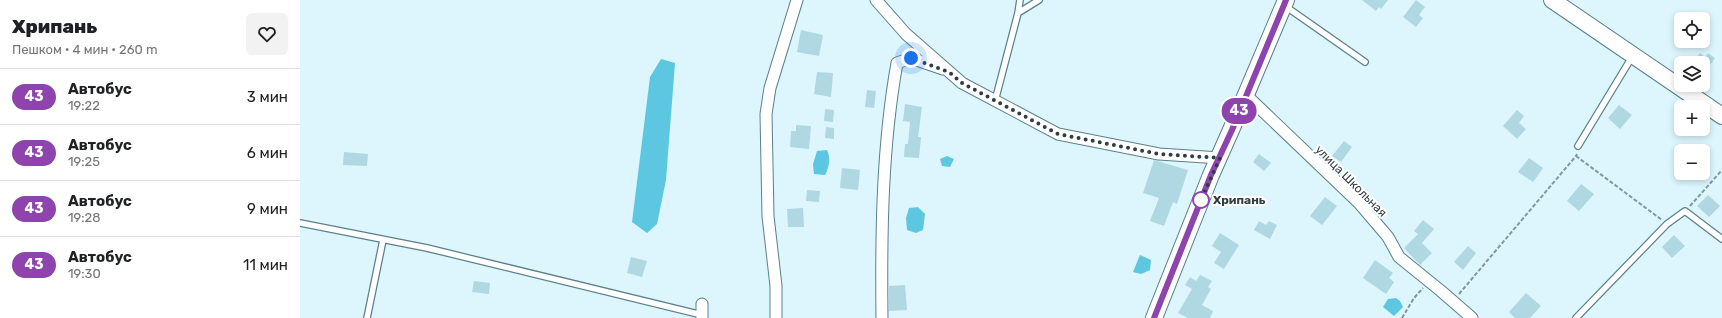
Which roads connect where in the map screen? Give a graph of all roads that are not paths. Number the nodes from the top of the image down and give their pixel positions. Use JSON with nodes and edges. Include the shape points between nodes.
{"nodes":[{"id":1,"x":797,"y":0,"type":"edge"},
{"id":2,"x":1020,"y":0,"type":"edge"},
{"id":3,"x":1039,"y":0,"type":"edge"},
{"id":4,"x":1552,"y":0,"type":"edge"},
{"id":5,"x":880,"y":2,"type":"edge"},
{"id":6,"x":1285,"y":2,"type":"edge"},
{"id":7,"x":1018,"y":13,"type":"junction"},
{"id":8,"x":1633,"y":55,"type":"junction"},
{"id":9,"x":1365,"y":62,"type":"dead end"},
{"id":10,"x":949,"y":72,"type":"junction"},
{"id":11,"x":1246,"y":94,"type":"junction"},
{"id":12,"x":995,"y":101,"type":"junction"},
{"id":13,"x":1722,"y":116,"type":"edge"},
{"id":14,"x":1578,"y":146,"type":"road end"},
{"id":15,"x":1220,"y":158,"type":"junction"},
{"id":16,"x":300,"y":223,"type":"edge"},
{"id":17,"x":1722,"y":238,"type":"edge"},
{"id":18,"x":383,"y":240,"type":"junction"},
{"id":19,"x":702,"y":312,"type":"edge"},
{"id":20,"x":367,"y":318,"type":"edge"},
{"id":21,"x":776,"y":318,"type":"edge"},
{"id":22,"x":882,"y":318,"type":"edge"},
{"id":23,"x":1154,"y":318,"type":"edge"},
{"id":24,"x":1472,"y":318,"type":"edge"},
{"id":25,"x":1576,"y":318,"type":"edge"}],
"edges":[{"from":1,"to":21,"type":"street","via":[[770,88],[766,114],[768,216],[776,286]]},
{"from":2,"to":7,"type":"lane"},
{"from":3,"to":7,"type":"lane"},
{"from":4,"to":8,"type":"main road"},
{"from":5,"to":10,"type":"street","via":[[906,34]]},
{"from":6,"to":9,"type":"lane"},
{"from":6,"to":11,"type":"main road"},
{"from":7,"to":12,"type":"lane"},
{"from":8,"to":13,"type":"main road"},
{"from":8,"to":14,"type":"lane"},
{"from":10,"to":12,"type":"street","via":[[962,83]]},
{"from":10,"to":22,"type":"street","via":[[911,58],[897,63],[891,95],[884,171]]},
{"from":11,"to":15,"type":"main road"},
{"from":11,"to":24,"type":"street","name":"улица Школьная","via":[[1336,184],[1359,203],[1388,237],[1399,258]]},
{"from":12,"to":15,"type":"street","via":[[1058,134],[1159,154]]},
{"from":15,"to":23,"type":"main road"},
{"from":16,"to":18,"type":"lane"},
{"from":17,"to":25,"type":"lane","via":[[1685,211],[1667,224]]},
{"from":18,"to":19,"type":"lane"},
{"from":18,"to":20,"type":"lane"}]}
